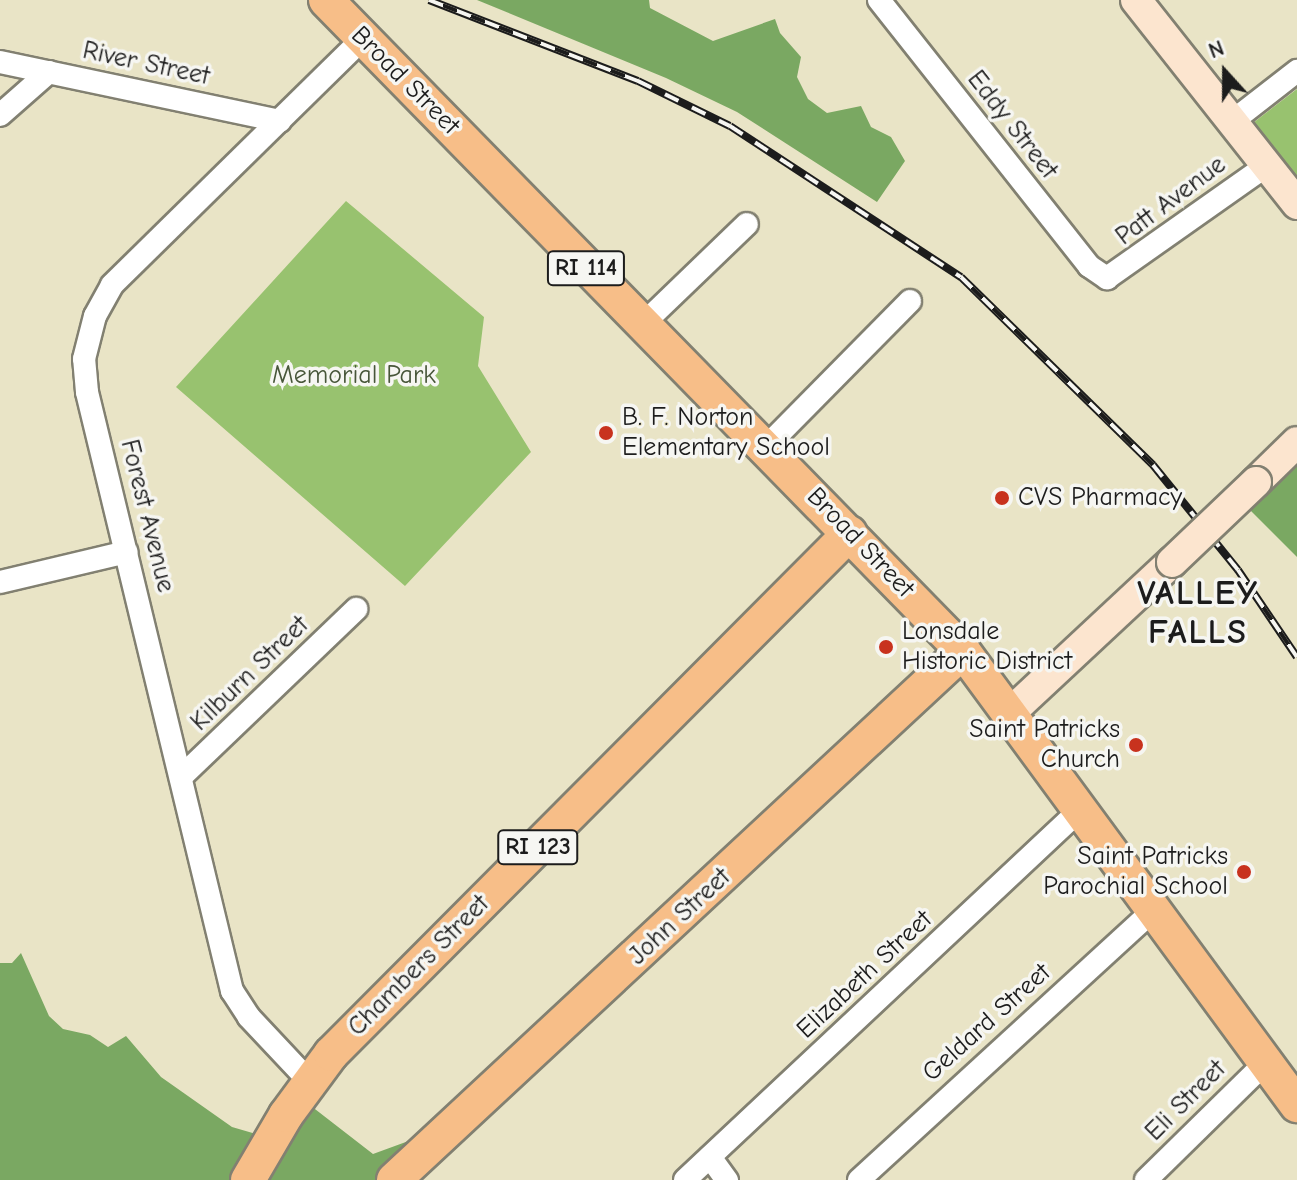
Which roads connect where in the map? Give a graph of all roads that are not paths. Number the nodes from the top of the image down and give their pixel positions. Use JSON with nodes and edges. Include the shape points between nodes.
{"nodes":[{"id":1,"x":326,"y":0,"type":"edge"},
{"id":2,"x":879,"y":0,"type":"edge"},
{"id":3,"x":1136,"y":0,"type":"edge"},
{"id":4,"x":363,"y":38,"type":"junction"},
{"id":5,"x":0,"y":62,"type":"edge"},
{"id":6,"x":1297,"y":71,"type":"edge"},
{"id":7,"x":49,"y":72,"type":"junction"},
{"id":8,"x":0,"y":115,"type":"edge"},
{"id":9,"x":1234,"y":120,"type":"junction"},
{"id":10,"x":280,"y":121,"type":"junction"},
{"id":11,"x":1267,"y":165,"type":"junction"},
{"id":12,"x":1297,"y":204,"type":"edge"},
{"id":13,"x":747,"y":224,"type":"dead end"},
{"id":14,"x":1107,"y":278,"type":"joint"},
{"id":15,"x":910,"y":301,"type":"dead end"},
{"id":16,"x":643,"y":324,"type":"junction"},
{"id":17,"x":1297,"y":442,"type":"edge"},
{"id":18,"x":766,"y":447,"type":"junction"},
{"id":19,"x":850,"y":533,"type":"junction"},
{"id":20,"x":127,"y":552,"type":"junction"},
{"id":21,"x":0,"y":582,"type":"edge"},
{"id":22,"x":356,"y":609,"type":"dead end"},
{"id":23,"x":963,"y":651,"type":"junction"},
{"id":24,"x":1011,"y":712,"type":"junction"},
{"id":25,"x":181,"y":777,"type":"junction"},
{"id":26,"x":1082,"y":808,"type":"junction"},
{"id":27,"x":1154,"y":910,"type":"junction"},
{"id":28,"x":1266,"y":1062,"type":"junction"},
{"id":29,"x":309,"y":1081,"type":"junction"},
{"id":30,"x":1297,"y":1105,"type":"edge"},
{"id":31,"x":710,"y":1157,"type":"junction"},
{"id":32,"x":248,"y":1180,"type":"edge"},
{"id":33,"x":394,"y":1180,"type":"edge"},
{"id":34,"x":685,"y":1180,"type":"edge"},
{"id":35,"x":727,"y":1180,"type":"edge"},
{"id":36,"x":859,"y":1180,"type":"edge"},
{"id":37,"x":1146,"y":1180,"type":"edge"}],
"edges":[{"from":1,"to":4,"type":"main road","name":"Broad Street","number":"RI 114"},
{"from":2,"to":14,"type":"street","name":"Eddy Street","via":[[1089,266]]},
{"from":3,"to":9,"type":"main road"},
{"from":4,"to":10,"type":"street","name":"Forest Avenue"},
{"from":4,"to":16,"type":"main road","name":"Broad Street","number":"RI 114"},
{"from":5,"to":7,"type":"street","name":"River Street"},
{"from":6,"to":9,"type":"street"},
{"from":7,"to":8,"type":"street"},
{"from":7,"to":10,"type":"street","name":"River Street"},
{"from":9,"to":11,"type":"main road"},
{"from":10,"to":20,"type":"street","name":"Forest Avenue","via":[[130,265],[95,316],[84,359],[87,392]]},
{"from":11,"to":12,"type":"main road"},
{"from":11,"to":14,"type":"street","name":"Patt Avenue"},
{"from":13,"to":16,"type":"street"},
{"from":15,"to":18,"type":"street"},
{"from":16,"to":18,"type":"main road","name":"Broad Street","number":"RI 114"},
{"from":17,"to":24,"type":"main road","bridge":true},
{"from":18,"to":19,"type":"main road","name":"Broad Street","number":"RI 114"},
{"from":19,"to":23,"type":"main road","name":"Broad Street","number":"RI 114"},
{"from":19,"to":29,"type":"main road","name":"Chambers Street","number":"RI 123"},
{"from":20,"to":21,"type":"street"},
{"from":20,"to":25,"type":"street","name":"Forest Avenue"},
{"from":22,"to":25,"type":"street","name":"Kilburn Street"},
{"from":23,"to":24,"type":"main road","name":"Broad Street","number":"RI 114"},
{"from":23,"to":33,"type":"main road","name":"John Street"},
{"from":24,"to":26,"type":"main road","name":"Broad Street","number":"RI 114"},
{"from":25,"to":29,"type":"street","name":"Forest Avenue","via":[[232,991]]},
{"from":26,"to":27,"type":"main road","name":"Broad Street","number":"RI 114"},
{"from":26,"to":31,"type":"street","name":"Elizabeth Street"},
{"from":27,"to":28,"type":"main road","name":"Broad Street","number":"RI 114"},
{"from":27,"to":36,"type":"street","name":"Geldard Street"},
{"from":28,"to":30,"type":"main road","name":"Broad Street","number":"RI 114"},
{"from":28,"to":37,"type":"street","name":"Eli Street"},
{"from":29,"to":32,"type":"main road","name":"Chambers Street","number":"RI 123"},
{"from":31,"to":34,"type":"street","name":"Elizabeth Street"},
{"from":31,"to":35,"type":"street"}]}
